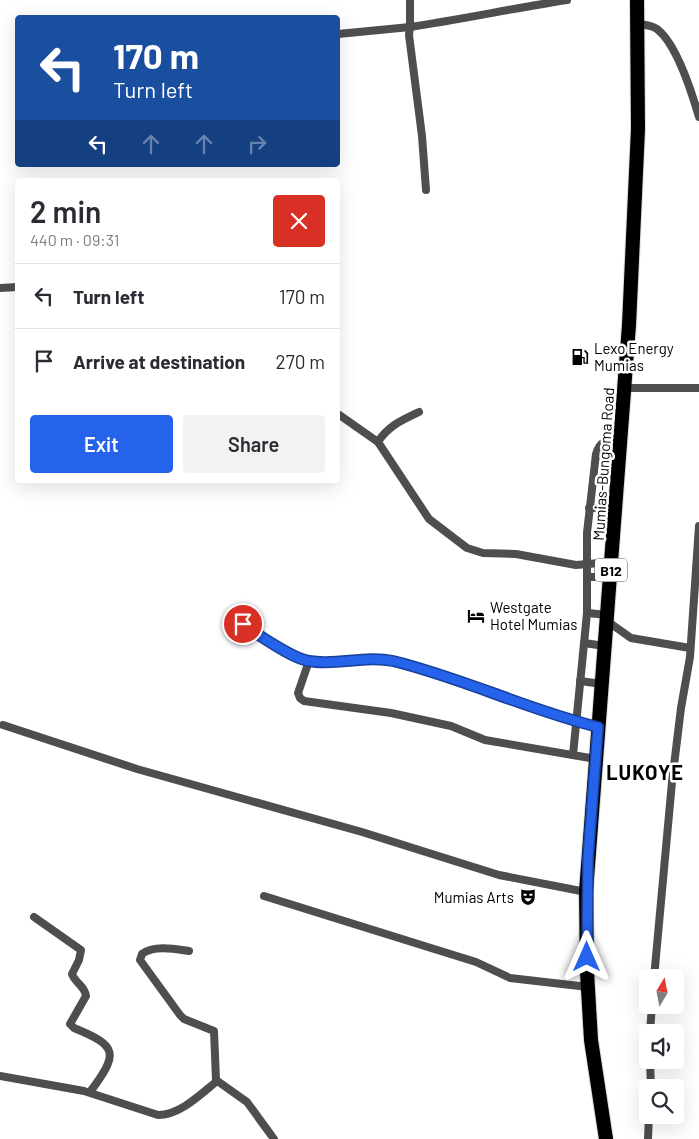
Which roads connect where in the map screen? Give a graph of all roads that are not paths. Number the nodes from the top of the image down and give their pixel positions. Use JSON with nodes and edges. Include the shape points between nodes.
{"nodes":[{"id":1,"x":410,"y":0,"type":"edge"},
{"id":2,"x":563,"y":0,"type":"edge"},
{"id":3,"x":638,"y":0,"type":"edge"},
{"id":4,"x":638,"y":24,"type":"junction"},
{"id":5,"x":410,"y":27,"type":"junction"},
{"id":6,"x":340,"y":34,"type":"edge"},
{"id":7,"x":699,"y":117,"type":"edge"},
{"id":8,"x":426,"y":190,"type":"dead end"},
{"id":9,"x":15,"y":287,"type":"edge"},
{"id":10,"x":0,"y":288,"type":"edge"},
{"id":11,"x":624,"y":388,"type":"junction"},
{"id":12,"x":699,"y":388,"type":"edge"},
{"id":13,"x":419,"y":412,"type":"dead end"},
{"id":14,"x":340,"y":415,"type":"edge"},
{"id":15,"x":621,"y":439,"type":"junction"},
{"id":16,"x":378,"y":442,"type":"junction"},
{"id":17,"x":589,"y":508,"type":"junction"},
{"id":18,"x":616,"y":508,"type":"junction"},
{"id":19,"x":699,"y":526,"type":"edge"},
{"id":20,"x":612,"y":562,"type":"junction"},
{"id":21,"x":588,"y":564,"type":"junction"},
{"id":22,"x":588,"y":577,"type":"junction"},
{"id":23,"x":611,"y":577,"type":"junction"},
{"id":24,"x":586,"y":614,"type":"junction"},
{"id":25,"x":240,"y":618,"type":"dead end"},
{"id":26,"x":608,"y":618,"type":"junction"},
{"id":27,"x":584,"y":643,"type":"junction"},
{"id":28,"x":605,"y":646,"type":"junction"},
{"id":29,"x":690,"y":648,"type":"junction"},
{"id":30,"x":690,"y":657,"type":"junction"},
{"id":31,"x":699,"y":660,"type":"edge"},
{"id":32,"x":309,"y":661,"type":"junction"},
{"id":33,"x":580,"y":681,"type":"junction"},
{"id":34,"x":602,"y":684,"type":"junction"},
{"id":35,"x":575,"y":722,"type":"junction"},
{"id":36,"x":3,"y":725,"type":"dead end"},
{"id":37,"x":598,"y":727,"type":"junction"},
{"id":38,"x":573,"y":755,"type":"junction"},
{"id":39,"x":596,"y":759,"type":"junction"},
{"id":40,"x":586,"y":892,"type":"junction"},
{"id":41,"x":264,"y":896,"type":"dead end"},
{"id":42,"x":34,"y":917,"type":"dead end"},
{"id":43,"x":189,"y":951,"type":"dead end"},
{"id":44,"x":655,"y":969,"type":"edge"},
{"id":45,"x":588,"y":987,"type":"junction"},
{"id":46,"x":0,"y":1076,"type":"edge"},
{"id":47,"x":217,"y":1081,"type":"junction"},
{"id":48,"x":90,"y":1092,"type":"junction"},
{"id":49,"x":649,"y":1124,"type":"edge"},
{"id":50,"x":274,"y":1139,"type":"edge"},
{"id":51,"x":606,"y":1139,"type":"edge"},
{"id":52,"x":648,"y":1139,"type":"edge"}],
"edges":[{"from":1,"to":5,"type":"street"},
{"from":2,"to":5,"type":"street"},
{"from":3,"to":4,"type":"highway","name":"Mumias-Bungoma Road","number":"B12"},
{"from":4,"to":7,"type":"street","via":[[655,28],[671,46],[690,85]]},
{"from":4,"to":11,"type":"highway","name":"Mumias-Bungoma Road","number":"B12","via":[[636,194]]},
{"from":5,"to":6,"type":"street"},
{"from":5,"to":8,"type":"street"},
{"from":9,"to":10,"type":"street"},
{"from":11,"to":12,"type":"street"},
{"from":11,"to":15,"type":"highway","name":"Mumias-Bungoma Road","number":"B12"},
{"from":13,"to":16,"type":"street","via":[[392,426]]},
{"from":14,"to":16,"type":"street"},
{"from":15,"to":17,"type":"street","via":[[605,441],[598,446]]},
{"from":15,"to":18,"type":"highway","name":"Mumias-Bungoma Road","number":"B12"},
{"from":16,"to":21,"type":"street","via":[[429,519],[467,548],[558,563]]},
{"from":17,"to":18,"type":"street"},
{"from":17,"to":21,"type":"street"},
{"from":18,"to":20,"type":"highway","name":"Mumias-Bungoma Road","number":"B12"},
{"from":19,"to":29,"type":"street"},
{"from":20,"to":21,"type":"street"},
{"from":20,"to":23,"type":"highway","name":"Mumias-Bungoma Road","number":"B12"},
{"from":21,"to":22,"type":"street"},
{"from":22,"to":23,"type":"street"},
{"from":22,"to":24,"type":"street"},
{"from":23,"to":26,"type":"highway","name":"Mumias-Bungoma Road","number":"B12"},
{"from":24,"to":26,"type":"street"},
{"from":24,"to":27,"type":"street"},
{"from":25,"to":32,"type":"street","via":[[249,629],[296,657]]},
{"from":26,"to":28,"type":"highway","name":"Mumias-Bungoma Road","number":"B12"},
{"from":26,"to":29,"type":"street","via":[[631,638]]},
{"from":27,"to":28,"type":"street"},
{"from":27,"to":33,"type":"street"},
{"from":28,"to":34,"type":"highway","name":"Mumias-Bungoma Road","number":"B12"},
{"from":29,"to":30,"type":"street"},
{"from":30,"to":31,"type":"street"},
{"from":30,"to":44,"type":"street","via":[[672,782]]},
{"from":32,"to":35,"type":"street","via":[[391,661],[446,676]]},
{"from":32,"to":38,"type":"street","via":[[298,693],[304,701],[392,713],[451,726],[485,740]]},
{"from":33,"to":34,"type":"street"},
{"from":33,"to":35,"type":"street"},
{"from":34,"to":37,"type":"highway","name":"Mumias-Bungoma Road","number":"B12"},
{"from":35,"to":37,"type":"street"},
{"from":35,"to":38,"type":"street"},
{"from":36,"to":40,"type":"street","via":[[146,772],[362,832],[499,875]]},
{"from":37,"to":39,"type":"highway","name":"Mumias-Bungoma Road","number":"B12"},
{"from":38,"to":39,"type":"street"},
{"from":39,"to":40,"type":"highway","name":"Mumias-Bungoma Road","number":"B12"},
{"from":40,"to":45,"type":"highway","name":"Mumias-Bungoma Road","number":"B12"},
{"from":41,"to":45,"type":"street","via":[[476,962],[513,979]]},
{"from":42,"to":48,"type":"street","via":[[81,950],[72,974],[86,996],[70,1024],[102,1040],[109,1051],[101,1077]]},
{"from":43,"to":47,"type":"street","via":[[148,951],[141,956],[140,962],[183,1018],[214,1031],[214,1073]]},
{"from":45,"to":51,"type":"highway","name":"Mumias-Bungoma Road","number":"B12"},
{"from":46,"to":48,"type":"street"},
{"from":47,"to":48,"type":"street","via":[[185,1105],[164,1115],[151,1114]]},
{"from":47,"to":50,"type":"street","via":[[248,1102]]},
{"from":49,"to":52,"type":"street"}]}
